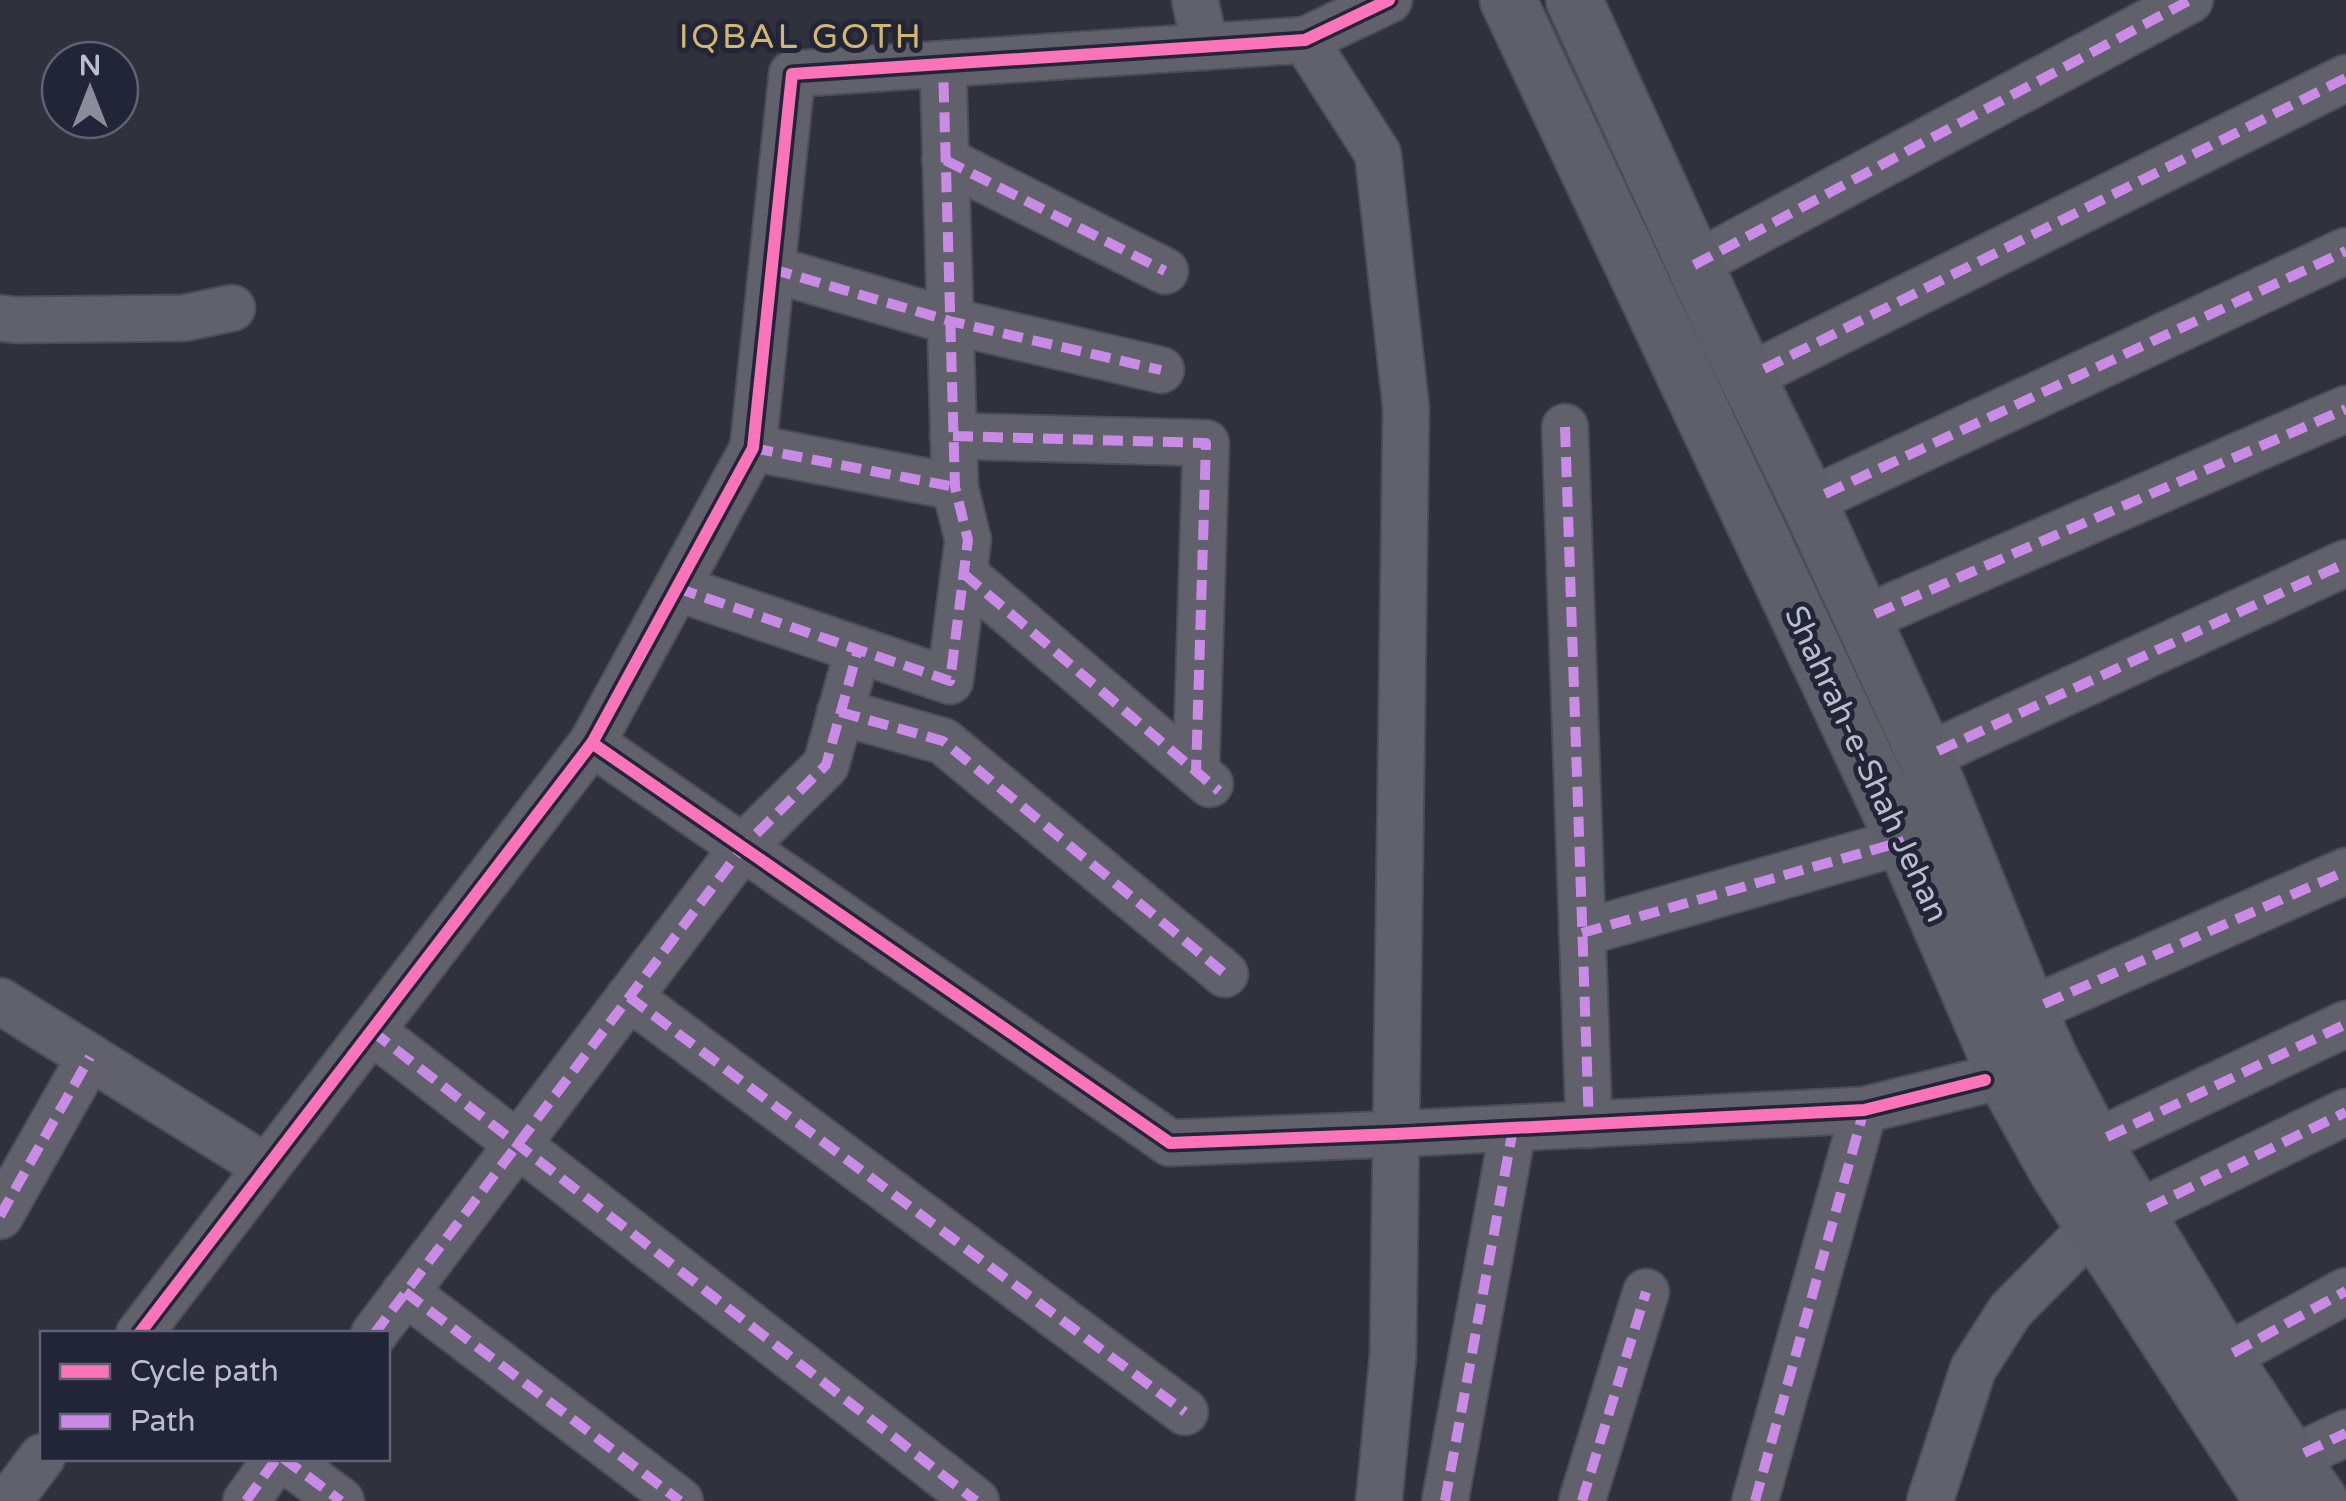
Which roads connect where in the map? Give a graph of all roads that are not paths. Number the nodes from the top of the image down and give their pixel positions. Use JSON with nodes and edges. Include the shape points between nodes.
{"nodes":[{"id":1,"x":1196,"y":0,"type":"edge"},
{"id":2,"x":1388,"y":0,"type":"edge"},
{"id":3,"x":1508,"y":0,"type":"edge"},
{"id":4,"x":1574,"y":0,"type":"edge"},
{"id":5,"x":2190,"y":0,"type":"edge"},
{"id":6,"x":1306,"y":40,"type":"junction"},
{"id":7,"x":1205,"y":47,"type":"junction"},
{"id":8,"x":943,"y":64,"type":"junction"},
{"id":9,"x":2346,"y":78,"type":"edge"},
{"id":10,"x":945,"y":160,"type":"junction"},
{"id":11,"x":2346,"y":251,"type":"edge"},
{"id":12,"x":1694,"y":265,"type":"junction"},
{"id":13,"x":772,"y":268,"type":"junction"},
{"id":14,"x":1165,"y":270,"type":"dead end"},
{"id":15,"x":232,"y":308,"type":"dead end"},
{"id":16,"x":0,"y":318,"type":"edge"},
{"id":17,"x":950,"y":321,"type":"junction"},
{"id":18,"x":1746,"y":354,"type":"junction"},
{"id":19,"x":1161,"y":370,"type":"dead end"},
{"id":20,"x":2346,"y":409,"type":"edge"},
{"id":21,"x":1565,"y":427,"type":"dead end"},
{"id":22,"x":953,"y":436,"type":"junction"},
{"id":23,"x":753,"y":448,"type":"junction"},
{"id":24,"x":955,"y":487,"type":"junction"},
{"id":25,"x":1825,"y":494,"type":"junction"},
{"id":26,"x":2346,"y":564,"type":"edge"},
{"id":27,"x":964,"y":574,"type":"junction"},
{"id":28,"x":677,"y":588,"type":"junction"},
{"id":29,"x":1875,"y":614,"type":"junction"},
{"id":30,"x":858,"y":650,"type":"junction"},
{"id":31,"x":840,"y":712,"type":"junction"},
{"id":32,"x":592,"y":743,"type":"junction"},
{"id":33,"x":1938,"y":750,"type":"junction"},
{"id":34,"x":1904,"y":841,"type":"junction"},
{"id":35,"x":742,"y":847,"type":"junction"},
{"id":36,"x":2346,"y":871,"type":"edge"},
{"id":37,"x":1582,"y":933,"type":"junction"},
{"id":38,"x":1226,"y":974,"type":"dead end"},
{"id":39,"x":629,"y":997,"type":"junction"},
{"id":40,"x":0,"y":1001,"type":"edge"},
{"id":41,"x":2019,"y":1014,"type":"junction"},
{"id":42,"x":2346,"y":1024,"type":"edge"},
{"id":43,"x":372,"y":1030,"type":"junction"},
{"id":44,"x":90,"y":1057,"type":"junction"},
{"id":45,"x":1985,"y":1080,"type":"junction"},
{"id":46,"x":1864,"y":1110,"type":"junction"},
{"id":47,"x":2346,"y":1112,"type":"edge"},
{"id":48,"x":1589,"y":1124,"type":"junction"},
{"id":49,"x":1513,"y":1129,"type":"junction"},
{"id":50,"x":1396,"y":1134,"type":"junction"},
{"id":51,"x":2108,"y":1137,"type":"junction"},
{"id":52,"x":517,"y":1144,"type":"junction"},
{"id":53,"x":266,"y":1167,"type":"junction"},
{"id":54,"x":2148,"y":1208,"type":"junction"},
{"id":55,"x":0,"y":1216,"type":"edge"},
{"id":56,"x":2080,"y":1240,"type":"junction"},
{"id":57,"x":2346,"y":1291,"type":"edge"},
{"id":58,"x":406,"y":1292,"type":"junction"},
{"id":59,"x":1646,"y":1292,"type":"dead end"},
{"id":60,"x":140,"y":1331,"type":"edge"},
{"id":61,"x":376,"y":1331,"type":"edge"},
{"id":62,"x":2233,"y":1353,"type":"junction"},
{"id":63,"x":1184,"y":1412,"type":"dead end"},
{"id":64,"x":2346,"y":1433,"type":"edge"},
{"id":65,"x":40,"y":1460,"type":"edge"},
{"id":66,"x":278,"y":1461,"type":"edge"},
{"id":67,"x":284,"y":1461,"type":"edge"},
{"id":68,"x":2312,"y":1477,"type":"edge"},
{"id":69,"x":9,"y":1501,"type":"edge"},
{"id":70,"x":246,"y":1501,"type":"edge"},
{"id":71,"x":341,"y":1501,"type":"edge"},
{"id":72,"x":680,"y":1501,"type":"edge"},
{"id":73,"x":976,"y":1501,"type":"edge"},
{"id":74,"x":1379,"y":1501,"type":"edge"},
{"id":75,"x":1445,"y":1501,"type":"edge"},
{"id":76,"x":1582,"y":1501,"type":"edge"},
{"id":77,"x":1754,"y":1501,"type":"edge"},
{"id":78,"x":1930,"y":1501,"type":"edge"},
{"id":79,"x":2249,"y":1501,"type":"edge"},
{"id":80,"x":2273,"y":1501,"type":"edge"},
{"id":81,"x":2338,"y":1501,"type":"edge"}],
"edges":[{"from":1,"to":7,"type":"street"},
{"from":2,"to":6,"type":"street"},
{"from":3,"to":34,"type":"main road","name":"Shahrah-e-Shah Jehan"},
{"from":4,"to":12,"type":"main road","name":"Shahrah-e-Shah Jehan"},
{"from":5,"to":12,"type":"street"},
{"from":6,"to":7,"type":"street"},
{"from":6,"to":50,"type":"street","via":[[1378,154],[1406,408]]},
{"from":7,"to":8,"type":"street"},
{"from":8,"to":10,"type":"street"},
{"from":8,"to":13,"type":"street","via":[[792,74]]},
{"from":9,"to":18,"type":"street"},
{"from":10,"to":14,"type":"street"},
{"from":10,"to":17,"type":"street"},
{"from":11,"to":25,"type":"street"},
{"from":12,"to":18,"type":"main road","name":"Shahrah-e-Shah Jehan"},
{"from":13,"to":17,"type":"street"},
{"from":13,"to":23,"type":"street"},
{"from":15,"to":16,"type":"street","via":[[184,318]]},
{"from":17,"to":19,"type":"street"},
{"from":17,"to":22,"type":"street"},
{"from":18,"to":25,"type":"street"},
{"from":18,"to":41,"type":"main road","name":"Shahrah-e-Shah Jehan","via":[[1925,756]]},
{"from":20,"to":29,"type":"street"},
{"from":21,"to":37,"type":"street"},
{"from":22,"to":24,"type":"street"},
{"from":22,"to":27,"type":"street","via":[[1206,442],[1208,782]]},
{"from":23,"to":24,"type":"street"},
{"from":23,"to":28,"type":"street"},
{"from":24,"to":27,"type":"street","via":[[968,540]]},
{"from":25,"to":29,"type":"street"},
{"from":26,"to":33,"type":"street"},
{"from":27,"to":30,"type":"street","via":[[950,681]]},
{"from":28,"to":30,"type":"street"},
{"from":28,"to":32,"type":"street"},
{"from":29,"to":33,"type":"street"},
{"from":30,"to":31,"type":"street"},
{"from":31,"to":35,"type":"street","via":[[826,765]]},
{"from":31,"to":38,"type":"street","via":[[944,741]]},
{"from":32,"to":35,"type":"street"},
{"from":32,"to":43,"type":"street"},
{"from":33,"to":41,"type":"street"},
{"from":34,"to":37,"type":"street"},
{"from":34,"to":41,"type":"main road","name":"Shahrah-e-Shah Jehan"},
{"from":35,"to":39,"type":"street"},
{"from":35,"to":50,"type":"street","via":[[1170,1143]]},
{"from":36,"to":41,"type":"street"},
{"from":37,"to":48,"type":"street"},
{"from":39,"to":52,"type":"street"},
{"from":39,"to":63,"type":"street"},
{"from":40,"to":44,"type":"street"},
{"from":41,"to":45,"type":"street"},
{"from":41,"to":51,"type":"street"},
{"from":41,"to":68,"type":"main road","name":"Shahrah-e-Shah Jehan","via":[[2224,1360],[2290,1459]]},
{"from":41,"to":80,"type":"main road","name":"Shahrah-e-Shah Jehan","via":[[2010,1086],[2058,1172]]},
{"from":42,"to":51,"type":"street"},
{"from":43,"to":52,"type":"street"},
{"from":43,"to":53,"type":"street"},
{"from":44,"to":53,"type":"street"},
{"from":44,"to":55,"type":"street"},
{"from":45,"to":46,"type":"street"},
{"from":45,"to":56,"type":"street"},
{"from":46,"to":48,"type":"street"},
{"from":46,"to":77,"type":"street"},
{"from":47,"to":54,"type":"street"},
{"from":48,"to":49,"type":"street"},
{"from":49,"to":50,"type":"street"},
{"from":49,"to":75,"type":"street"},
{"from":50,"to":74,"type":"street","via":[[1393,1355]]},
{"from":51,"to":54,"type":"street"},
{"from":52,"to":58,"type":"street"},
{"from":52,"to":73,"type":"street"},
{"from":53,"to":60,"type":"street"},
{"from":54,"to":62,"type":"street"},
{"from":56,"to":78,"type":"street","via":[[2010,1311],[1972,1370]]},
{"from":56,"to":79,"type":"street"},
{"from":57,"to":62,"type":"street"},
{"from":58,"to":61,"type":"street"},
{"from":58,"to":72,"type":"street"},
{"from":59,"to":76,"type":"street"},
{"from":62,"to":68,"type":"street"},
{"from":64,"to":68,"type":"street"},
{"from":65,"to":69,"type":"street"},
{"from":66,"to":70,"type":"street"},
{"from":67,"to":71,"type":"street"},
{"from":68,"to":81,"type":"street"}]}
